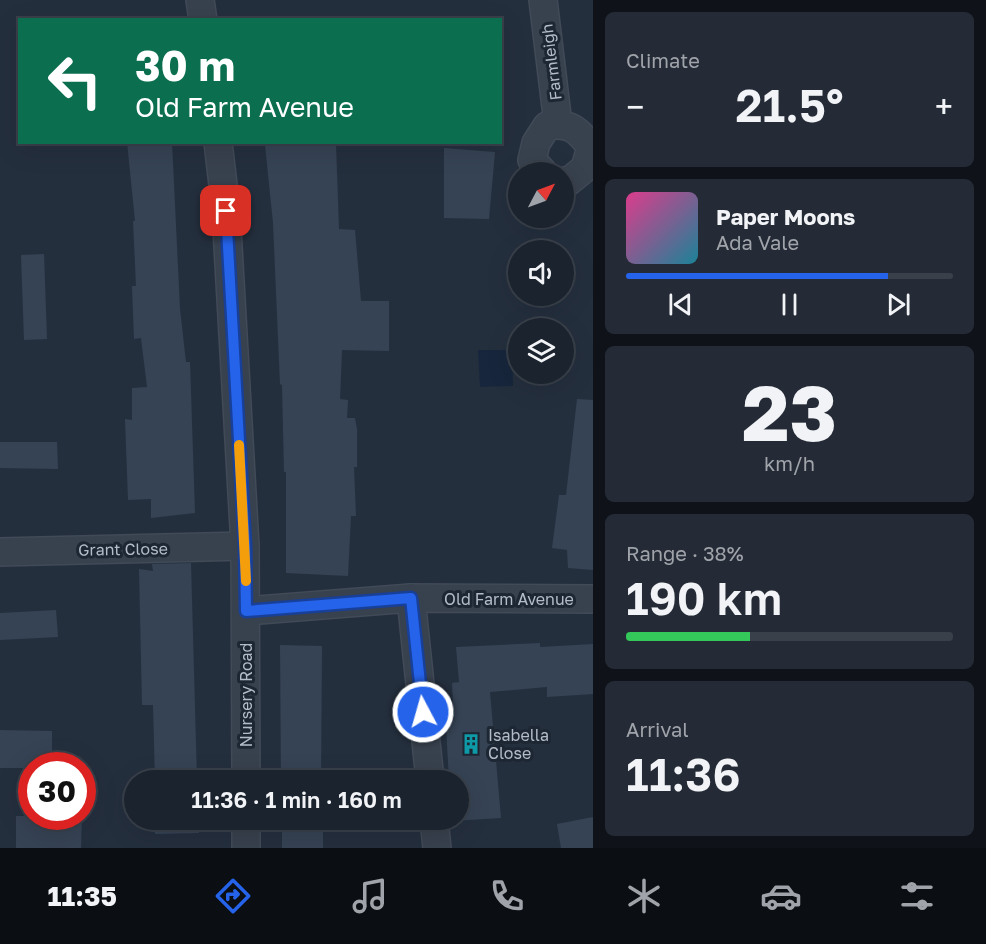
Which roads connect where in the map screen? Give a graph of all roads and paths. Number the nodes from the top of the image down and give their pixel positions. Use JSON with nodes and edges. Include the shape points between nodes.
{"nodes":[{"id":1,"x":200,"y":0,"type":"edge"},
{"id":2,"x":543,"y":0,"type":"edge"},
{"id":3,"x":203,"y":18,"type":"edge"},
{"id":4,"x":558,"y":124,"type":"junction"},
{"id":5,"x":218,"y":144,"type":"edge"},
{"id":6,"x":534,"y":162,"type":"edge"},
{"id":7,"x":581,"y":173,"type":"edge"},
{"id":8,"x":245,"y":546,"type":"junction"},
{"id":9,"x":0,"y":552,"type":"edge"},
{"id":10,"x":411,"y":598,"type":"junction"},
{"id":11,"x":593,"y":599,"type":"edge"},
{"id":12,"x":246,"y":611,"type":"junction"},
{"id":13,"x":246,"y":770,"type":"edge"},
{"id":14,"x":429,"y":770,"type":"edge"},
{"id":15,"x":246,"y":830,"type":"edge"},
{"id":16,"x":435,"y":830,"type":"edge"},
{"id":17,"x":246,"y":848,"type":"edge"},
{"id":18,"x":437,"y":848,"type":"edge"}],
"edges":[{"from":1,"to":3,"type":"street"},
{"from":2,"to":4,"type":"street","name":"Farmleigh"},
{"from":4,"to":6,"type":"street","name":"Farmleigh","via":[[547,126],[536,143]]},
{"from":4,"to":7,"type":"street","name":"Farmleigh","via":[[579,131],[591,147]]},
{"from":5,"to":8,"type":"street","name":"Nursery Road","via":[[226,211]]},
{"from":8,"to":9,"type":"street","name":"Grant Close"},
{"from":8,"to":12,"type":"street","name":"Nursery Road"},
{"from":10,"to":11,"type":"street","name":"Old Farm Avenue"},
{"from":10,"to":12,"type":"street","name":"Old Farm Avenue"},
{"from":10,"to":14,"type":"street"},
{"from":12,"to":13,"type":"street","name":"Nursery Road"},
{"from":15,"to":17,"type":"street"},
{"from":16,"to":18,"type":"street"}]}
